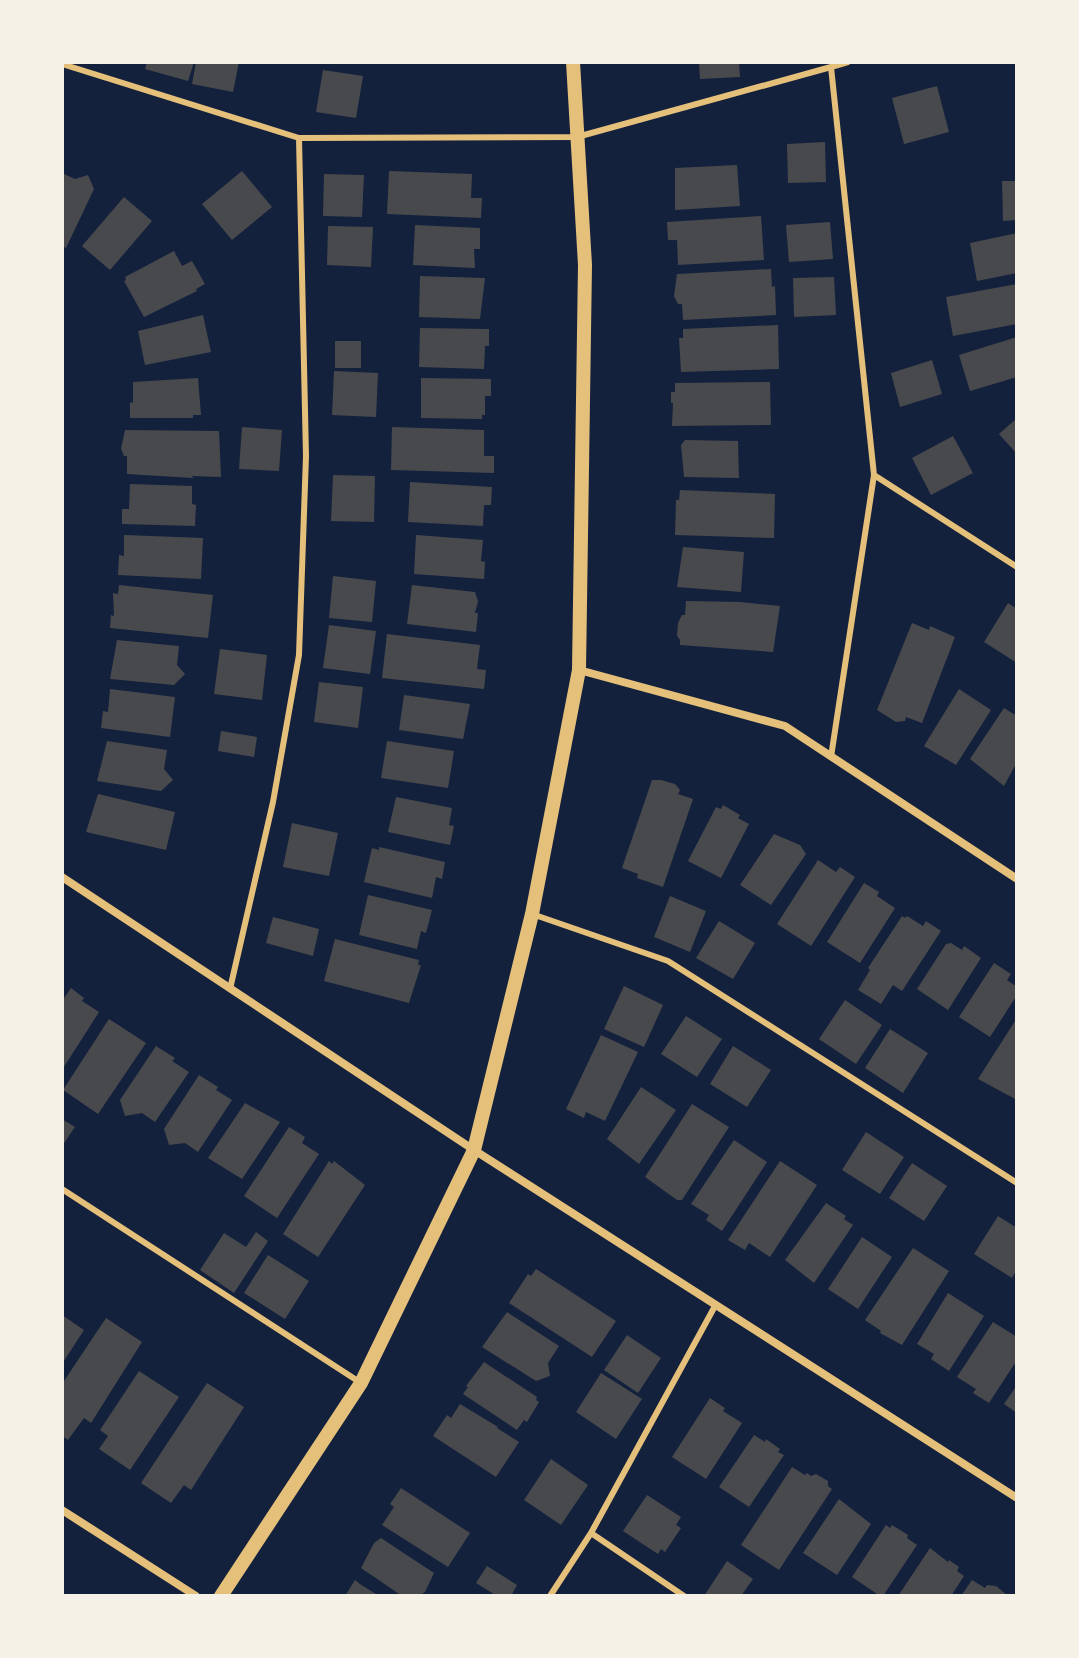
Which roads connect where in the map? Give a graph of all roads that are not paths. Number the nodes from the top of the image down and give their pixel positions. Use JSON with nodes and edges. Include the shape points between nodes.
{"nodes":[{"id":1,"x":573,"y":62,"type":"edge"},
{"id":2,"x":848,"y":62,"type":"edge"},
{"id":3,"x":62,"y":64,"type":"edge"},
{"id":4,"x":831,"y":67,"type":"junction"},
{"id":5,"x":577,"y":137,"type":"junction"},
{"id":6,"x":299,"y":138,"type":"junction"},
{"id":7,"x":874,"y":475,"type":"junction"},
{"id":8,"x":1017,"y":567,"type":"edge"},
{"id":9,"x":579,"y":670,"type":"junction"},
{"id":10,"x":831,"y":757,"type":"junction"},
{"id":11,"x":62,"y":877,"type":"edge"},
{"id":12,"x":1017,"y":879,"type":"edge"},
{"id":13,"x":532,"y":914,"type":"junction"},
{"id":14,"x":230,"y":989,"type":"junction"},
{"id":15,"x":474,"y":1150,"type":"junction"},
{"id":16,"x":1017,"y":1183,"type":"edge"},
{"id":17,"x":62,"y":1189,"type":"edge"},
{"id":18,"x":715,"y":1306,"type":"junction"},
{"id":19,"x":361,"y":1383,"type":"junction"},
{"id":20,"x":1017,"y":1498,"type":"edge"},
{"id":21,"x":62,"y":1510,"type":"edge"},
{"id":22,"x":591,"y":1533,"type":"junction"},
{"id":23,"x":196,"y":1596,"type":"edge"},
{"id":24,"x":221,"y":1596,"type":"edge"},
{"id":25,"x":550,"y":1596,"type":"edge"},
{"id":26,"x":684,"y":1596,"type":"edge"}],
"edges":[{"from":1,"to":5,"type":"street"},
{"from":2,"to":4,"type":"lane"},
{"from":3,"to":6,"type":"lane"},
{"from":4,"to":5,"type":"lane"},
{"from":4,"to":7,"type":"lane"},
{"from":5,"to":6,"type":"lane"},
{"from":5,"to":9,"type":"street","via":[[585,265]]},
{"from":6,"to":14,"type":"lane","via":[[306,456],[299,655],[273,802]]},
{"from":7,"to":8,"type":"lane"},
{"from":7,"to":10,"type":"lane"},
{"from":9,"to":10,"type":"street","via":[[785,726]]},
{"from":9,"to":13,"type":"street"},
{"from":10,"to":12,"type":"street"},
{"from":11,"to":14,"type":"street"},
{"from":13,"to":15,"type":"street"},
{"from":13,"to":16,"type":"lane","via":[[668,961]]},
{"from":14,"to":15,"type":"street"},
{"from":15,"to":18,"type":"street"},
{"from":15,"to":19,"type":"street"},
{"from":17,"to":19,"type":"lane"},
{"from":18,"to":20,"type":"street"},
{"from":18,"to":22,"type":"lane"},
{"from":19,"to":24,"type":"street"},
{"from":21,"to":23,"type":"street"},
{"from":22,"to":25,"type":"lane"},
{"from":22,"to":26,"type":"lane"}]}
